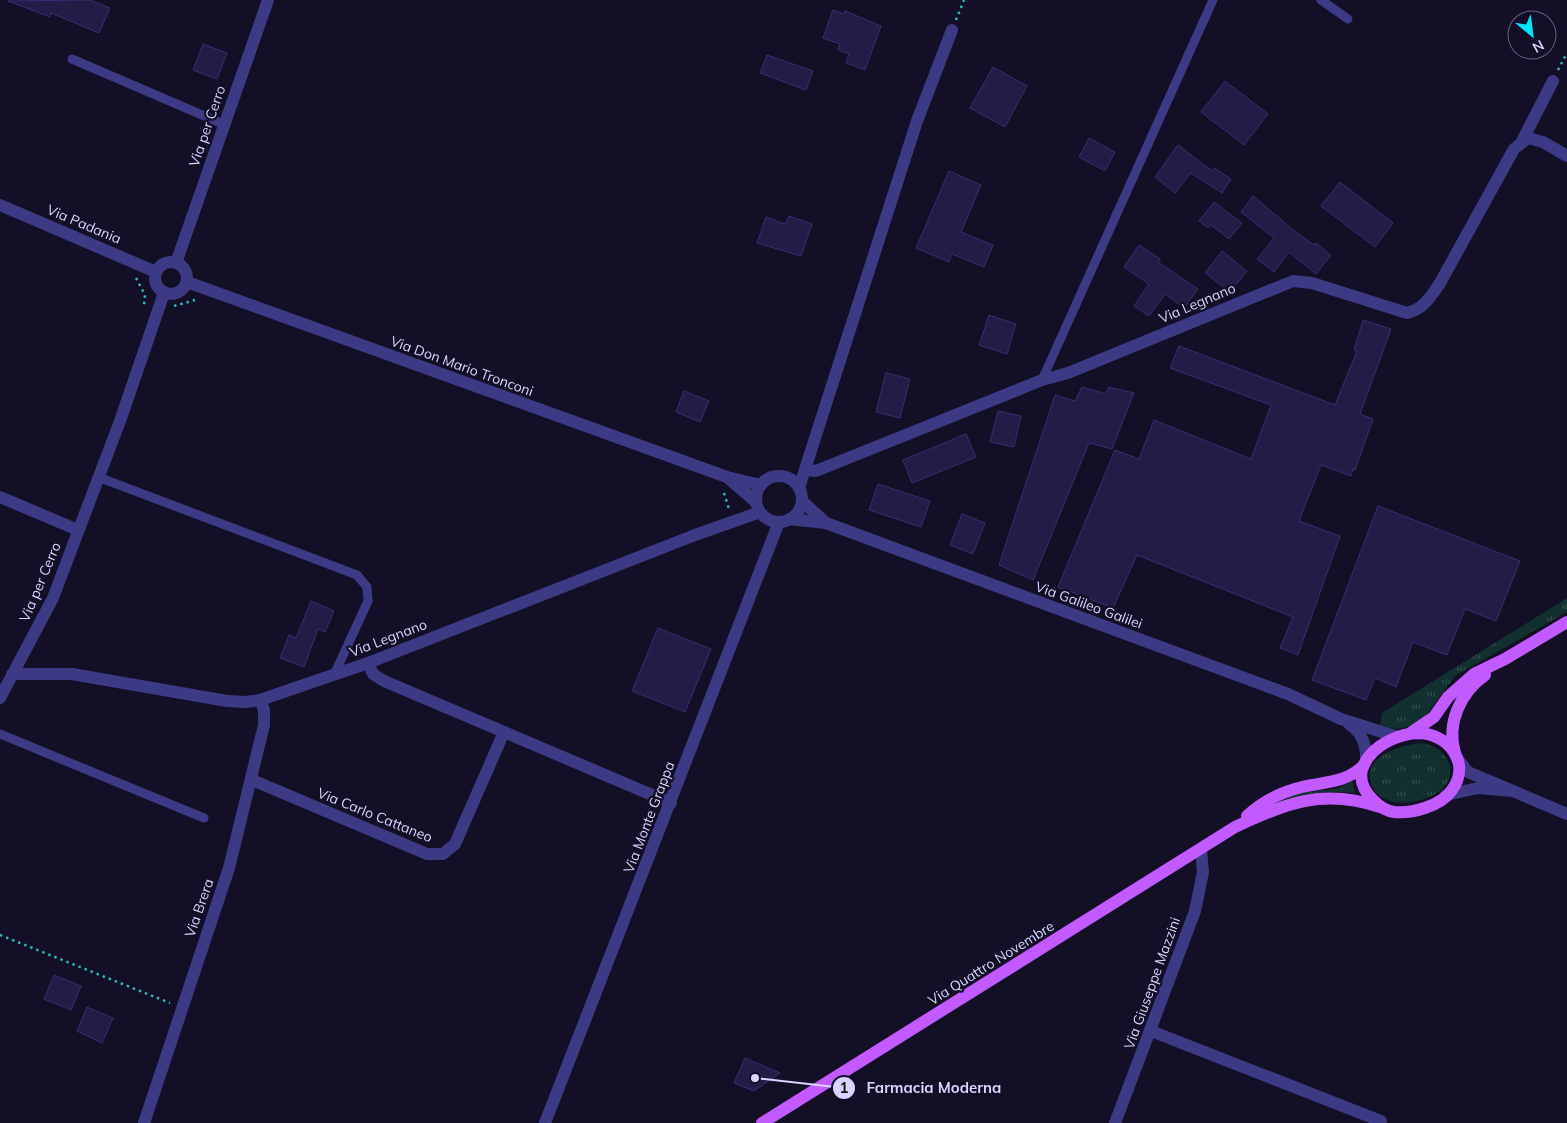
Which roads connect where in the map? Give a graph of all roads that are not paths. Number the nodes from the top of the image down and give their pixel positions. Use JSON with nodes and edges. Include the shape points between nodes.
{"nodes":[{"id":1,"x":268,"y":0,"type":"edge"},
{"id":2,"x":1212,"y":0,"type":"edge"},
{"id":3,"x":1321,"y":0,"type":"edge"},
{"id":4,"x":1348,"y":20,"type":"dead end"},
{"id":5,"x":952,"y":30,"type":"road end"},
{"id":6,"x":72,"y":59,"type":"dead end"},
{"id":7,"x":1554,"y":81,"type":"road end"},
{"id":8,"x":223,"y":124,"type":"junction"},
{"id":9,"x":1522,"y":141,"type":"junction"},
{"id":10,"x":1567,"y":156,"type":"edge"},
{"id":11,"x":0,"y":204,"type":"edge"},
{"id":12,"x":176,"y":263,"type":"junction"},
{"id":13,"x":156,"y":272,"type":"junction"},
{"id":14,"x":187,"y":282,"type":"junction"},
{"id":15,"x":164,"y":293,"type":"junction"},
{"id":16,"x":1042,"y":380,"type":"junction"},
{"id":17,"x":806,"y":470,"type":"junction"},
{"id":18,"x":98,"y":477,"type":"junction"},
{"id":19,"x":727,"y":477,"type":"junction"},
{"id":20,"x":761,"y":484,"type":"junction"},
{"id":21,"x":800,"y":495,"type":"junction"},
{"id":22,"x":0,"y":497,"type":"edge"},
{"id":23,"x":758,"y":507,"type":"junction"},
{"id":24,"x":784,"y":521,"type":"junction"},
{"id":25,"x":826,"y":523,"type":"junction"},
{"id":26,"x":78,"y":530,"type":"junction"},
{"id":27,"x":1567,"y":622,"type":"edge"},
{"id":28,"x":1505,"y":660,"type":"junction"},
{"id":29,"x":368,"y":662,"type":"junction"},
{"id":30,"x":12,"y":674,"type":"junction"},
{"id":31,"x":334,"y":675,"type":"junction"},
{"id":32,"x":0,"y":698,"type":"edge"},
{"id":33,"x":260,"y":700,"type":"junction"},
{"id":34,"x":1340,"y":718,"type":"junction"},
{"id":35,"x":504,"y":732,"type":"junction"},
{"id":36,"x":0,"y":734,"type":"edge"},
{"id":37,"x":1398,"y":737,"type":"junction"},
{"id":38,"x":1456,"y":755,"type":"junction"},
{"id":39,"x":1365,"y":764,"type":"junction"},
{"id":40,"x":252,"y":780,"type":"junction"},
{"id":41,"x":1513,"y":791,"type":"junction"},
{"id":42,"x":1446,"y":795,"type":"junction"},
{"id":43,"x":671,"y":802,"type":"junction"},
{"id":44,"x":1380,"y":807,"type":"junction"},
{"id":45,"x":1567,"y":814,"type":"edge"},
{"id":46,"x":204,"y":818,"type":"dead end"},
{"id":47,"x":1235,"y":827,"type":"junction"},
{"id":48,"x":1200,"y":849,"type":"junction"},
{"id":49,"x":1151,"y":1031,"type":"junction"},
{"id":50,"x":1381,"y":1121,"type":"dead end"},
{"id":51,"x":144,"y":1123,"type":"edge"},
{"id":52,"x":545,"y":1123,"type":"edge"},
{"id":53,"x":762,"y":1123,"type":"edge"},
{"id":54,"x":1115,"y":1123,"type":"edge"}],
"edges":[{"from":1,"to":8,"type":"street","name":"Via per Cerro"},
{"from":2,"to":16,"type":"lane"},
{"from":3,"to":4,"type":"lane"},
{"from":5,"to":17,"type":"street","via":[[917,121]]},
{"from":6,"to":8,"type":"lane"},
{"from":7,"to":9,"type":"street","name":"Via Legnano"},
{"from":8,"to":12,"type":"street","name":"Via per Cerro"},
{"from":9,"to":10,"type":"street","via":[[1528,138],[1543,142]]},
{"from":9,"to":16,"type":"street","name":"Via Legnano","via":[[1514,149],[1440,282],[1418,310],[1407,313],[1312,283],[1293,281],[1068,373]]},
{"from":11,"to":13,"type":"street","name":"Via Padania"},
{"from":12,"to":13,"type":"street","via":[[162,264]]},
{"from":12,"to":14,"type":"street","via":[[184,268]]},
{"from":13,"to":15,"type":"street","via":[[157,286]]},
{"from":14,"to":15,"type":"street","via":[[178,293]]},
{"from":14,"to":19,"type":"street","name":"Via Don Mario Tronconi"},
{"from":15,"to":18,"type":"street","name":"Via per Cerro"},
{"from":16,"to":17,"type":"street","name":"Via Legnano","via":[[816,472]]},
{"from":17,"to":21,"type":"street"},
{"from":18,"to":26,"type":"street","name":"Via per Cerro"},
{"from":18,"to":31,"type":"lane","via":[[357,576],[368,587],[368,602]]},
{"from":19,"to":20,"type":"street","name":"Via Don Mario Tronconi"},
{"from":19,"to":23,"type":"street","name":"Via Don Mario Tronconi"},
{"from":20,"to":21,"type":"street","via":[[781,476],[794,482]]},
{"from":20,"to":23,"type":"street"},
{"from":21,"to":24,"type":"street","via":[[800,508]]},
{"from":21,"to":25,"type":"street","name":"Via Galileo Galilei"},
{"from":22,"to":26,"type":"street"},
{"from":23,"to":24,"type":"street","via":[[768,520]]},
{"from":23,"to":29,"type":"street","name":"Via Legnano","via":[[733,522]]},
{"from":24,"to":25,"type":"street","name":"Via Galileo Galilei"},
{"from":24,"to":43,"type":"street","name":"Via Monte Grappa"},
{"from":25,"to":34,"type":"street","name":"Via Galileo Galilei","via":[[1288,694]]},
{"from":26,"to":30,"type":"street","name":"Via per Cerro","via":[[53,598]]},
{"from":27,"to":28,"type":"main road"},
{"from":28,"to":37,"type":"main road","via":[[1468,678],[1426,723]]},
{"from":28,"to":38,"type":"main road","via":[[1473,686],[1456,710],[1452,727]]},
{"from":29,"to":31,"type":"street","name":"Via Legnano"},
{"from":29,"to":35,"type":"street","via":[[373,674],[384,681]]},
{"from":30,"to":32,"type":"street","name":"Via per Cerro"},
{"from":30,"to":33,"type":"street","name":"Via Legnano","via":[[72,674],[227,701]]},
{"from":31,"to":33,"type":"street","name":"Via Legnano"},
{"from":33,"to":40,"type":"street","name":"Via Brera","via":[[264,725]]},
{"from":34,"to":37,"type":"street","name":"Via Galileo Galilei"},
{"from":34,"to":39,"type":"street","name":"Via Galileo Galilei","via":[[1354,727],[1363,740],[1367,753]]},
{"from":35,"to":40,"type":"street","name":"Via Carlo Cattaneo","via":[[455,844],[450,850],[435,855]]},
{"from":35,"to":43,"type":"street"},
{"from":36,"to":46,"type":"lane"},
{"from":37,"to":38,"type":"main road","via":[[1413,733],[1432,734],[1447,743]]},
{"from":37,"to":39,"type":"main road","via":[[1380,744]]},
{"from":38,"to":41,"type":"street","via":[[1468,772]]},
{"from":38,"to":42,"type":"main road","via":[[1458,776]]},
{"from":39,"to":44,"type":"main road","via":[[1364,786]]},
{"from":39,"to":47,"type":"main road","name":"Via Quattro Novembre","via":[[1348,777],[1281,793]]},
{"from":40,"to":51,"type":"street","name":"Via Brera","via":[[229,868]]},
{"from":41,"to":42,"type":"street","via":[[1478,788]]},
{"from":41,"to":45,"type":"street"},
{"from":42,"to":44,"type":"main road","via":[[1408,812]]},
{"from":43,"to":52,"type":"street","name":"Via Monte Grappa"},
{"from":44,"to":47,"type":"main road","name":"Via Quattro Novembre","via":[[1348,799],[1307,800],[1285,805]]},
{"from":47,"to":48,"type":"main road","name":"Via Quattro Novembre"},
{"from":48,"to":49,"type":"street","name":"Via Giuseppe Mazzini","via":[[1203,872],[1195,910]]},
{"from":48,"to":53,"type":"main road","name":"Via Quattro Novembre"},
{"from":49,"to":50,"type":"street"},
{"from":49,"to":54,"type":"street","name":"Via Giuseppe Mazzini"}]}
